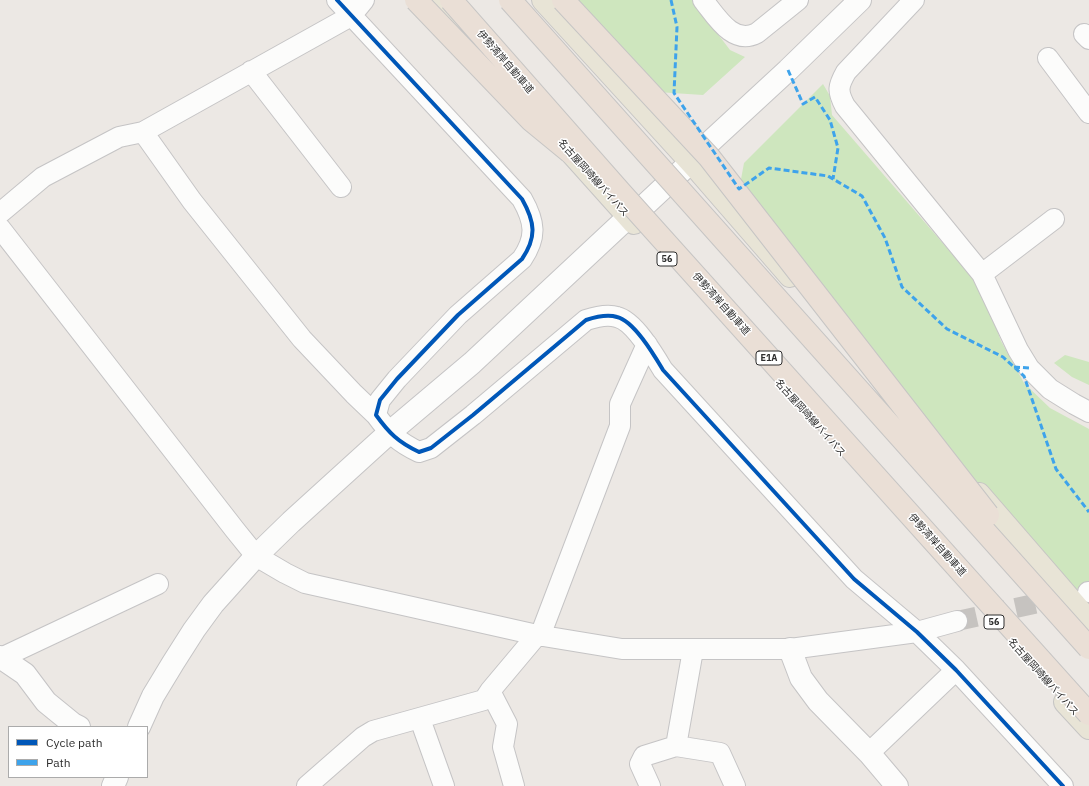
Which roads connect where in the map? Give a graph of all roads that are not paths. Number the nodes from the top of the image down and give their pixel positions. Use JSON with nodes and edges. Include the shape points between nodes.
{"nodes":[{"id":1,"x":337,"y":0,"type":"edge"},
{"id":2,"x":364,"y":0,"type":"edge"},
{"id":3,"x":416,"y":0,"type":"edge"},
{"id":4,"x":425,"y":0,"type":"edge"},
{"id":5,"x":436,"y":0,"type":"edge"},
{"id":6,"x":451,"y":0,"type":"edge"},
{"id":7,"x":510,"y":0,"type":"edge"},
{"id":8,"x":543,"y":0,"type":"edge"},
{"id":9,"x":564,"y":0,"type":"edge"},
{"id":10,"x":703,"y":0,"type":"edge"},
{"id":11,"x":798,"y":0,"type":"edge"},
{"id":12,"x":860,"y":0,"type":"edge"},
{"id":13,"x":914,"y":0,"type":"edge"},
{"id":14,"x":351,"y":16,"type":"junction"},
{"id":15,"x":1048,"y":58,"type":"dead end"},
{"id":16,"x":251,"y":71,"type":"junction"},
{"id":17,"x":1089,"y":112,"type":"edge"},
{"id":18,"x":143,"y":132,"type":"junction"},
{"id":19,"x":694,"y":158,"type":"junction"},
{"id":20,"x":341,"y":187,"type":"dead end"},
{"id":21,"x":620,"y":193,"type":"junction"},
{"id":22,"x":0,"y":214,"type":"edge"},
{"id":23,"x":1054,"y":219,"type":"dead end"},
{"id":24,"x":626,"y":220,"type":"junction"},
{"id":25,"x":0,"y":228,"type":"edge"},
{"id":26,"x":982,"y":274,"type":"junction"},
{"id":27,"x":647,"y":344,"type":"junction"},
{"id":28,"x":1089,"y":412,"type":"edge"},
{"id":29,"x":376,"y":415,"type":"junction"},
{"id":30,"x":389,"y":432,"type":"junction"},
{"id":31,"x":256,"y":556,"type":"junction"},
{"id":32,"x":158,"y":584,"type":"dead end"},
{"id":33,"x":1089,"y":621,"type":"edge"},
{"id":34,"x":957,"y":622,"type":"tunnel mouth"},
{"id":35,"x":917,"y":632,"type":"junction"},
{"id":36,"x":539,"y":636,"type":"junction"},
{"id":37,"x":1089,"y":644,"type":"edge"},
{"id":38,"x":1089,"y":648,"type":"edge"},
{"id":39,"x":790,"y":649,"type":"junction"},
{"id":40,"x":694,"y":650,"type":"junction"},
{"id":41,"x":1,"y":658,"type":"edge"},
{"id":42,"x":956,"y":670,"type":"junction"},
{"id":43,"x":490,"y":691,"type":"junction"},
{"id":44,"x":1089,"y":714,"type":"edge"},
{"id":45,"x":420,"y":719,"type":"junction"},
{"id":46,"x":77,"y":726,"type":"edge"},
{"id":47,"x":139,"y":726,"type":"edge"},
{"id":48,"x":1089,"y":728,"type":"edge"},
{"id":49,"x":676,"y":746,"type":"junction"},
{"id":50,"x":869,"y":753,"type":"junction"},
{"id":51,"x":327,"y":778,"type":"edge"},
{"id":52,"x":307,"y":786,"type":"edge"},
{"id":53,"x":444,"y":786,"type":"edge"},
{"id":54,"x":514,"y":786,"type":"edge"},
{"id":55,"x":650,"y":786,"type":"edge"},
{"id":56,"x":735,"y":786,"type":"edge"},
{"id":57,"x":897,"y":786,"type":"edge"},
{"id":58,"x":1063,"y":786,"type":"edge"}],
"edges":[{"from":1,"to":14,"type":"street"},
{"from":2,"to":14,"type":"street"},
{"from":3,"to":21,"type":"highway","bridge":true,"via":[[531,120]]},
{"from":4,"to":24,"type":"main road"},
{"from":5,"to":24,"type":"main road","name":"名古屋岡崎線バイパス","number":"56"},
{"from":6,"to":21,"type":"highway","name":"伊勢湾岸自動車道","number":"E1A","bridge":true},
{"from":7,"to":38,"type":"highway","bridge":true},
{"from":8,"to":19,"type":"main road"},
{"from":9,"to":19,"type":"main road"},
{"from":9,"to":37,"type":"highway","bridge":true,"via":[[709,157]]},
{"from":10,"to":11,"type":"street","via":[[728,30],[744,37],[757,33]]},
{"from":12,"to":19,"type":"street"},
{"from":13,"to":26,"type":"street","via":[[846,72],[838,90],[845,106]]},
{"from":14,"to":16,"type":"street"},
{"from":14,"to":29,"type":"street","via":[[522,199],[533,227],[532,241],[522,259],[458,315],[397,379],[380,400]]},
{"from":15,"to":17,"type":"street"},
{"from":16,"to":18,"type":"street"},
{"from":16,"to":20,"type":"street"},
{"from":18,"to":22,"type":"street","via":[[119,137],[43,177]]},
{"from":18,"to":29,"type":"street","via":[[192,201],[302,339]]},
{"from":19,"to":24,"type":"street"},
{"from":19,"to":33,"type":"main road"},
{"from":21,"to":44,"type":"highway","name":"伊勢湾岸自動車道","number":"E1A","bridge":true},
{"from":23,"to":26,"type":"street"},
{"from":24,"to":30,"type":"street","via":[[472,363]]},
{"from":24,"to":48,"type":"main road","name":"名古屋岡崎線バイパス","number":"56","via":[[651,240]]},
{"from":25,"to":31,"type":"street"},
{"from":26,"to":28,"type":"street","via":[[1029,368],[1050,389]]},
{"from":27,"to":30,"type":"street","via":[[629,323],[617,317],[594,317],[586,320],[431,448],[419,452],[405,446]]},
{"from":27,"to":35,"type":"street","via":[[663,370],[854,579]]},
{"from":27,"to":36,"type":"street","via":[[620,404],[620,426]]},
{"from":29,"to":30,"type":"street"},
{"from":30,"to":31,"type":"street"},
{"from":31,"to":36,"type":"street","via":[[305,583]]},
{"from":31,"to":47,"type":"street","via":[[213,604],[194,630],[153,696]]},
{"from":32,"to":41,"type":"street"},
{"from":34,"to":35,"type":"street"},
{"from":35,"to":39,"type":"street"},
{"from":35,"to":42,"type":"street"},
{"from":36,"to":40,"type":"street","via":[[622,649]]},
{"from":36,"to":43,"type":"street"},
{"from":39,"to":40,"type":"street"},
{"from":39,"to":50,"type":"street","via":[[801,678],[818,701]]},
{"from":40,"to":49,"type":"street"},
{"from":41,"to":46,"type":"street","via":[[25,674],[46,702]]},
{"from":42,"to":50,"type":"street"},
{"from":42,"to":58,"type":"street"},
{"from":43,"to":45,"type":"street","via":[[484,700]]},
{"from":43,"to":54,"type":"street","via":[[507,724],[503,747]]},
{"from":45,"to":51,"type":"street","via":[[373,731],[363,737]]},
{"from":45,"to":53,"type":"street"},
{"from":49,"to":55,"type":"street","via":[[644,756],[640,764]]},
{"from":49,"to":56,"type":"street","via":[[720,753]]},
{"from":50,"to":57,"type":"street"},
{"from":51,"to":52,"type":"street"}]}
